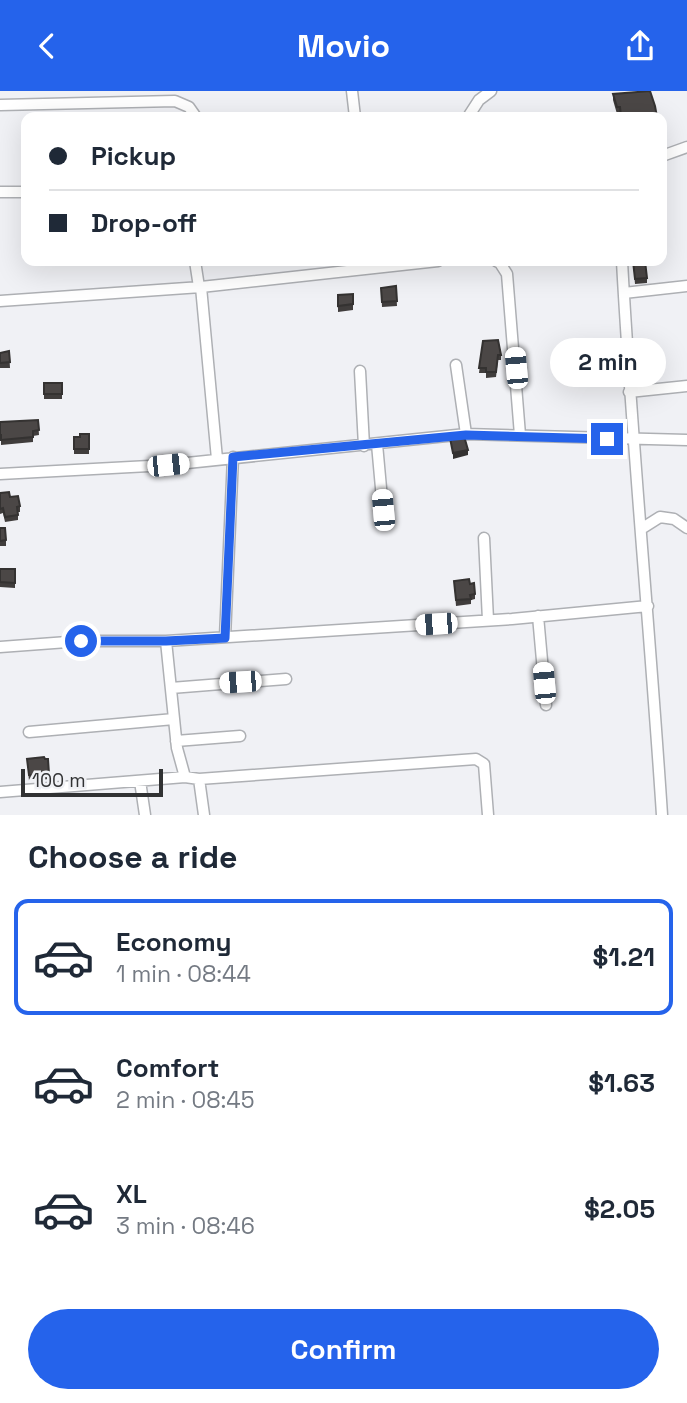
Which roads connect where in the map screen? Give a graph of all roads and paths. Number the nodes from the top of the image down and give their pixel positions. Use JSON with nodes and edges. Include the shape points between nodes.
{"nodes":[{"id":1,"x":352,"y":91,"type":"edge"},
{"id":2,"x":491,"y":91,"type":"edge"},
{"id":3,"x":175,"y":96,"type":"edge"},
{"id":4,"x":0,"y":105,"type":"edge"},
{"id":5,"x":192,"y":112,"type":"edge"},
{"id":6,"x":354,"y":112,"type":"edge"},
{"id":7,"x":473,"y":112,"type":"edge"},
{"id":8,"x":687,"y":147,"type":"edge"},
{"id":9,"x":667,"y":154,"type":"edge"},
{"id":10,"x":0,"y":192,"type":"edge"},
{"id":11,"x":21,"y":192,"type":"edge"},
{"id":12,"x":196,"y":266,"type":"edge"},
{"id":13,"x":392,"y":266,"type":"edge"},
{"id":14,"x":502,"y":266,"type":"edge"},
{"id":15,"x":622,"y":266,"type":"edge"},
{"id":16,"x":687,"y":286,"type":"edge"},
{"id":17,"x":200,"y":287,"type":"junction"},
{"id":18,"x":624,"y":293,"type":"junction"},
{"id":19,"x":0,"y":301,"type":"edge"},
{"id":20,"x":456,"y":365,"type":"dead end"},
{"id":21,"x":360,"y":371,"type":"dead end"},
{"id":22,"x":687,"y":386,"type":"edge"},
{"id":23,"x":629,"y":392,"type":"junction"},
{"id":24,"x":466,"y":435,"type":"junction"},
{"id":25,"x":520,"y":435,"type":"junction"},
{"id":26,"x":632,"y":440,"type":"junction"},
{"id":27,"x":687,"y":440,"type":"edge"},
{"id":28,"x":377,"y":445,"type":"junction"},
{"id":29,"x":364,"y":446,"type":"junction"},
{"id":30,"x":233,"y":457,"type":"junction"},
{"id":31,"x":217,"y":459,"type":"junction"},
{"id":32,"x":0,"y":474,"type":"edge"},
{"id":33,"x":383,"y":510,"type":"dead end"},
{"id":34,"x":687,"y":528,"type":"edge"},
{"id":35,"x":641,"y":529,"type":"junction"},
{"id":36,"x":484,"y":538,"type":"dead end"},
{"id":37,"x":648,"y":605,"type":"junction"},
{"id":38,"x":538,"y":616,"type":"junction"},
{"id":39,"x":488,"y":620,"type":"junction"},
{"id":40,"x":225,"y":638,"type":"junction"},
{"id":41,"x":166,"y":641,"type":"junction"},
{"id":42,"x":0,"y":647,"type":"edge"},
{"id":43,"x":286,"y":679,"type":"dead end"},
{"id":44,"x":171,"y":688,"type":"junction"},
{"id":45,"x":546,"y":705,"type":"dead end"},
{"id":46,"x":174,"y":719,"type":"junction"},
{"id":47,"x":29,"y":733,"type":"dead end"},
{"id":48,"x":240,"y":736,"type":"dead end"},
{"id":49,"x":176,"y":741,"type":"junction"},
{"id":50,"x":185,"y":777,"type":"junction"},
{"id":51,"x":200,"y":779,"type":"junction"},
{"id":52,"x":140,"y":781,"type":"junction"},
{"id":53,"x":0,"y":792,"type":"edge"},
{"id":54,"x":145,"y":815,"type":"edge"},
{"id":55,"x":204,"y":815,"type":"edge"},
{"id":56,"x":488,"y":815,"type":"edge"},
{"id":57,"x":662,"y":815,"type":"edge"}],
"edges":[{"from":1,"to":6,"type":"street"},
{"from":2,"to":7,"type":"street"},
{"from":3,"to":4,"type":"street"},
{"from":3,"to":5,"type":"street"},
{"from":8,"to":9,"type":"street"},
{"from":10,"to":11,"type":"street"},
{"from":12,"to":17,"type":"street"},
{"from":13,"to":17,"type":"street"},
{"from":14,"to":25,"type":"street","via":[[507,274]]},
{"from":15,"to":18,"type":"street"},
{"from":16,"to":18,"type":"street"},
{"from":17,"to":19,"type":"street"},
{"from":17,"to":31,"type":"street"},
{"from":18,"to":23,"type":"street"},
{"from":20,"to":24,"type":"street"},
{"from":21,"to":29,"type":"street"},
{"from":22,"to":23,"type":"street"},
{"from":23,"to":26,"type":"street"},
{"from":24,"to":25,"type":"street"},
{"from":24,"to":28,"type":"street"},
{"from":25,"to":26,"type":"street"},
{"from":26,"to":27,"type":"street"},
{"from":26,"to":35,"type":"street"},
{"from":28,"to":29,"type":"street"},
{"from":28,"to":33,"type":"street"},
{"from":29,"to":30,"type":"street"},
{"from":30,"to":31,"type":"street"},
{"from":30,"to":40,"type":"street"},
{"from":31,"to":32,"type":"street"},
{"from":34,"to":35,"type":"street","via":[[660,517]]},
{"from":35,"to":37,"type":"street"},
{"from":36,"to":39,"type":"street"},
{"from":37,"to":38,"type":"street"},
{"from":37,"to":57,"type":"street"},
{"from":38,"to":39,"type":"street"},
{"from":38,"to":45,"type":"street"},
{"from":39,"to":40,"type":"street"},
{"from":40,"to":41,"type":"street"},
{"from":41,"to":42,"type":"street"},
{"from":41,"to":44,"type":"street"},
{"from":43,"to":44,"type":"street"},
{"from":44,"to":46,"type":"street"},
{"from":46,"to":47,"type":"street"},
{"from":46,"to":49,"type":"street"},
{"from":48,"to":49,"type":"street"},
{"from":49,"to":50,"type":"street"},
{"from":50,"to":51,"type":"street"},
{"from":50,"to":52,"type":"street"},
{"from":51,"to":55,"type":"street"},
{"from":51,"to":56,"type":"street","via":[[476,759],[484,764]]},
{"from":52,"to":53,"type":"street"},
{"from":52,"to":54,"type":"street"}]}
